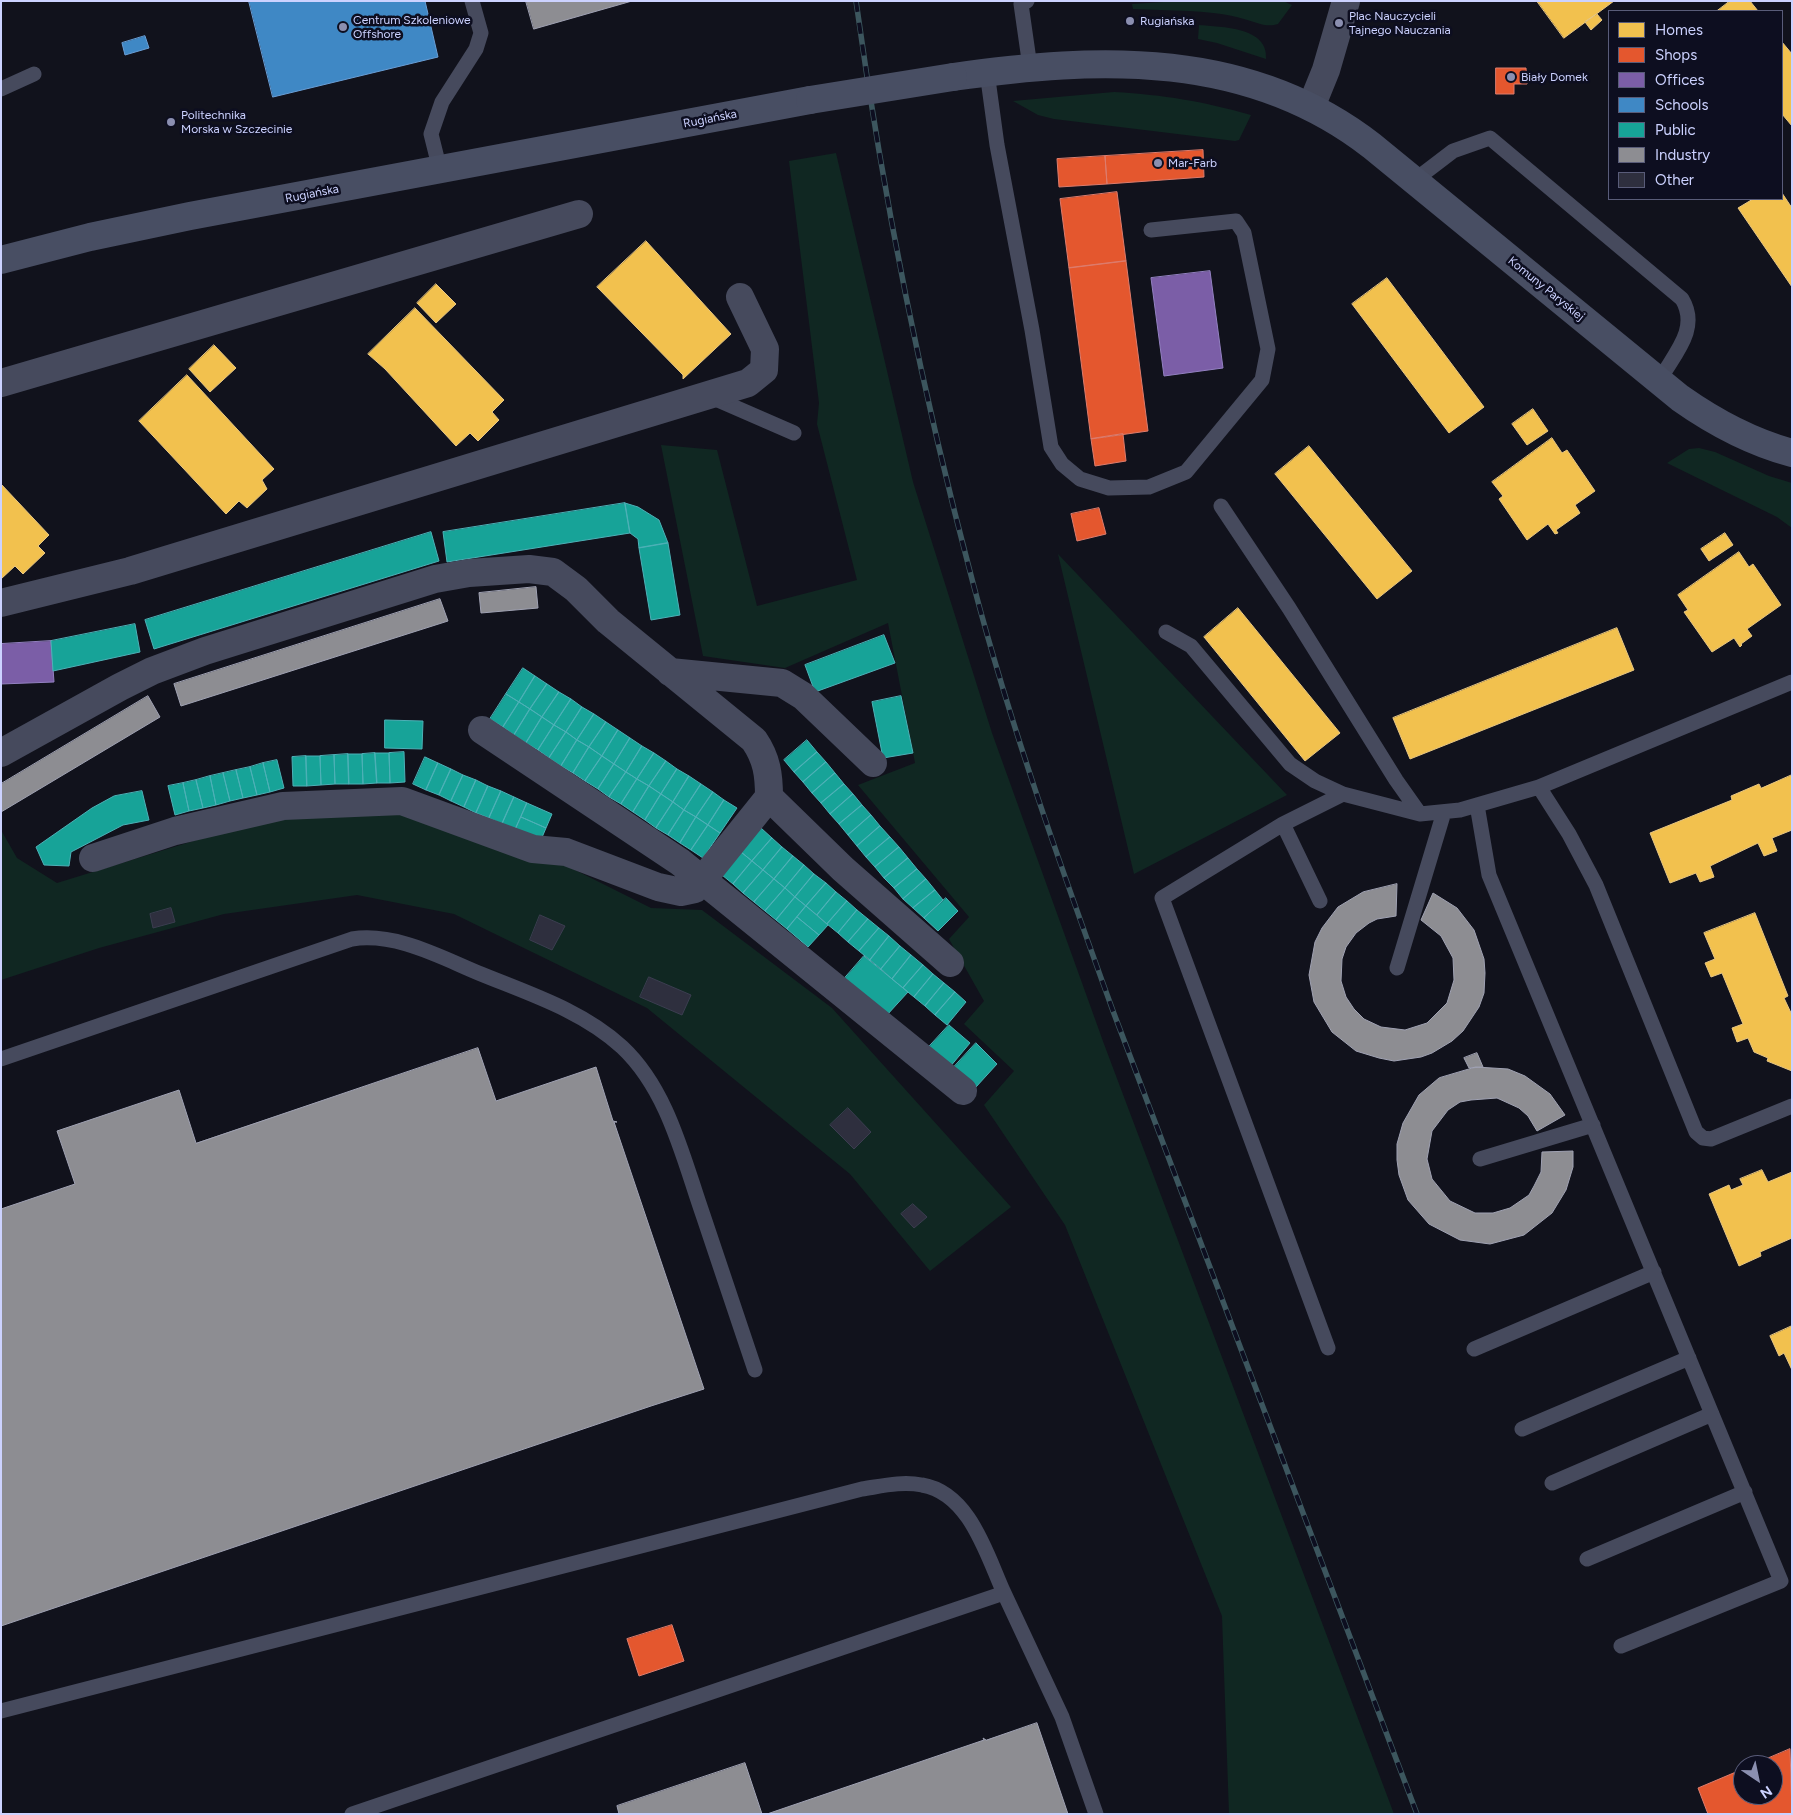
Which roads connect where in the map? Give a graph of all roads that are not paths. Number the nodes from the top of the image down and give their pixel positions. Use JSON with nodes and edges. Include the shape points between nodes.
{"nodes":[{"id":1,"x":472,"y":1,"type":"edge"},
{"id":2,"x":1027,"y":1,"type":"edge"},
{"id":3,"x":1346,"y":1,"type":"edge"},
{"id":4,"x":1030,"y":67,"type":"junction"},
{"id":5,"x":987,"y":72,"type":"junction"},
{"id":6,"x":34,"y":74,"type":"dead end"},
{"id":7,"x":1,"y":89,"type":"edge"},
{"id":8,"x":1311,"y":107,"type":"junction"},
{"id":9,"x":440,"y":170,"type":"junction"},
{"id":10,"x":1414,"y":180,"type":"junction"},
{"id":11,"x":579,"y":214,"type":"dead end"},
{"id":12,"x":1151,"y":230,"type":"dead end"},
{"id":13,"x":1,"y":260,"type":"edge"},
{"id":14,"x":740,"y":297,"type":"dead end"},
{"id":15,"x":1659,"y":381,"type":"junction"},
{"id":16,"x":1,"y":383,"type":"edge"},
{"id":17,"x":707,"y":395,"type":"junction"},
{"id":18,"x":794,"y":433,"type":"dead end"},
{"id":19,"x":1792,"y":453,"type":"edge"},
{"id":20,"x":1222,"y":506,"type":"dead end"},
{"id":21,"x":1,"y":603,"type":"edge"},
{"id":22,"x":1166,"y":632,"type":"dead end"},
{"id":23,"x":670,"y":672,"type":"junction"},
{"id":24,"x":1792,"y":682,"type":"edge"},
{"id":25,"x":482,"y":730,"type":"dead end"},
{"id":26,"x":1,"y":753,"type":"edge"},
{"id":27,"x":873,"y":763,"type":"dead end"},
{"id":28,"x":1539,"y":787,"type":"junction"},
{"id":29,"x":1343,"y":794,"type":"junction"},
{"id":30,"x":769,"y":798,"type":"junction"},
{"id":31,"x":1477,"y":805,"type":"junction"},
{"id":32,"x":1444,"y":812,"type":"junction"},
{"id":33,"x":1420,"y":814,"type":"junction"},
{"id":34,"x":1283,"y":824,"type":"junction"},
{"id":35,"x":93,"y":858,"type":"dead end"},
{"id":36,"x":702,"y":880,"type":"junction"},
{"id":37,"x":1320,"y":901,"type":"dead end"},
{"id":38,"x":950,"y":963,"type":"dead end"},
{"id":39,"x":1397,"y":968,"type":"dead end"},
{"id":40,"x":1,"y":1059,"type":"edge"},
{"id":41,"x":963,"y":1091,"type":"dead end"},
{"id":42,"x":1792,"y":1106,"type":"edge"},
{"id":43,"x":1593,"y":1125,"type":"junction"},
{"id":44,"x":1480,"y":1160,"type":"dead end"},
{"id":45,"x":1654,"y":1272,"type":"junction"},
{"id":46,"x":1328,"y":1348,"type":"dead end"},
{"id":47,"x":1474,"y":1348,"type":"dead end"},
{"id":48,"x":1689,"y":1358,"type":"junction"},
{"id":49,"x":755,"y":1370,"type":"dead end"},
{"id":50,"x":1712,"y":1414,"type":"junction"},
{"id":51,"x":1522,"y":1429,"type":"dead end"},
{"id":52,"x":1552,"y":1483,"type":"dead end"},
{"id":53,"x":1745,"y":1492,"type":"junction"},
{"id":54,"x":1587,"y":1559,"type":"dead end"},
{"id":55,"x":1004,"y":1593,"type":"junction"},
{"id":56,"x":1621,"y":1646,"type":"dead end"},
{"id":57,"x":1,"y":1711,"type":"edge"},
{"id":58,"x":352,"y":1814,"type":"edge"},
{"id":59,"x":1096,"y":1814,"type":"edge"}],
"edges":[{"from":1,"to":9,"type":"lane","via":[[481,33],[476,49],[442,102],[431,134]]},
{"from":2,"to":4,"type":"lane","via":[[1021,4]]},
{"from":3,"to":8,"type":"street","via":[[1326,70]]},
{"from":4,"to":5,"type":"street","name":"Rugiańska"},
{"from":4,"to":8,"type":"street","name":"Rugiańska","via":[[1118,62],[1179,68],[1237,80]]},
{"from":5,"to":9,"type":"street","name":"Rugiańska","bridge":true,"via":[[810,100]]},
{"from":5,"to":12,"type":"lane","via":[[1051,447],[1062,464],[1080,479],[1109,488],[1149,487],[1186,472],[1262,380],[1268,349],[1244,233],[1236,221]]},
{"from":6,"to":7,"type":"lane"},
{"from":8,"to":10,"type":"street","name":"Komuny Paryskiej","via":[[1357,134]]},
{"from":9,"to":13,"type":"street","name":"Rugiańska","via":[[190,216]]},
{"from":10,"to":15,"type":"street","name":"Komuny Paryskiej"},
{"from":10,"to":15,"type":"lane","via":[[1453,151],[1490,138],[1682,298],[1690,324]]},
{"from":11,"to":16,"type":"street"},
{"from":14,"to":17,"type":"street","via":[[764,349],[764,370],[748,383]]},
{"from":15,"to":19,"type":"street","name":"Komuny Paryskiej","via":[[1723,425],[1763,444]]},
{"from":17,"to":18,"type":"lane"},
{"from":17,"to":21,"type":"street","via":[[130,571]]},
{"from":20,"to":33,"type":"lane"},
{"from":22,"to":29,"type":"lane","via":[[1191,646],[1290,764]]},
{"from":23,"to":26,"type":"street","via":[[553,572],[529,568],[469,573],[434,579],[205,651],[152,671]]},
{"from":23,"to":27,"type":"street","via":[[782,682],[804,696]]},
{"from":23,"to":30,"type":"street","via":[[754,740],[764,753],[769,770]]},
{"from":24,"to":28,"type":"lane"},
{"from":25,"to":36,"type":"street"},
{"from":28,"to":31,"type":"lane"},
{"from":28,"to":42,"type":"lane","via":[[1596,885],[1696,1132],[1703,1138],[1712,1139]]},
{"from":29,"to":33,"type":"lane"},
{"from":29,"to":34,"type":"lane"},
{"from":30,"to":36,"type":"street"},
{"from":30,"to":38,"type":"street","via":[[843,869]]},
{"from":31,"to":32,"type":"lane"},
{"from":31,"to":43,"type":"lane","via":[[1489,875]]},
{"from":32,"to":33,"type":"lane"},
{"from":32,"to":39,"type":"lane"},
{"from":34,"to":37,"type":"lane"},
{"from":34,"to":46,"type":"lane","via":[[1162,898]]},
{"from":35,"to":36,"type":"street","via":[[174,831],[283,806],[402,801],[533,849],[566,852],[672,891],[687,892]]},
{"from":36,"to":41,"type":"street"},
{"from":40,"to":49,"type":"lane","via":[[359,938],[393,941],[481,974],[592,1024],[622,1048],[646,1075],[672,1125]]},
{"from":43,"to":44,"type":"lane"},
{"from":43,"to":45,"type":"lane"},
{"from":45,"to":47,"type":"lane"},
{"from":45,"to":48,"type":"lane"},
{"from":48,"to":50,"type":"lane"},
{"from":48,"to":51,"type":"lane"},
{"from":50,"to":52,"type":"lane"},
{"from":50,"to":53,"type":"lane"},
{"from":53,"to":54,"type":"lane"},
{"from":53,"to":56,"type":"lane","via":[[1781,1581]]},
{"from":55,"to":57,"type":"lane","via":[[972,1524],[958,1504],[925,1485],[886,1485]]},
{"from":55,"to":58,"type":"lane"},
{"from":55,"to":59,"type":"lane","via":[[1062,1717]]}]}
